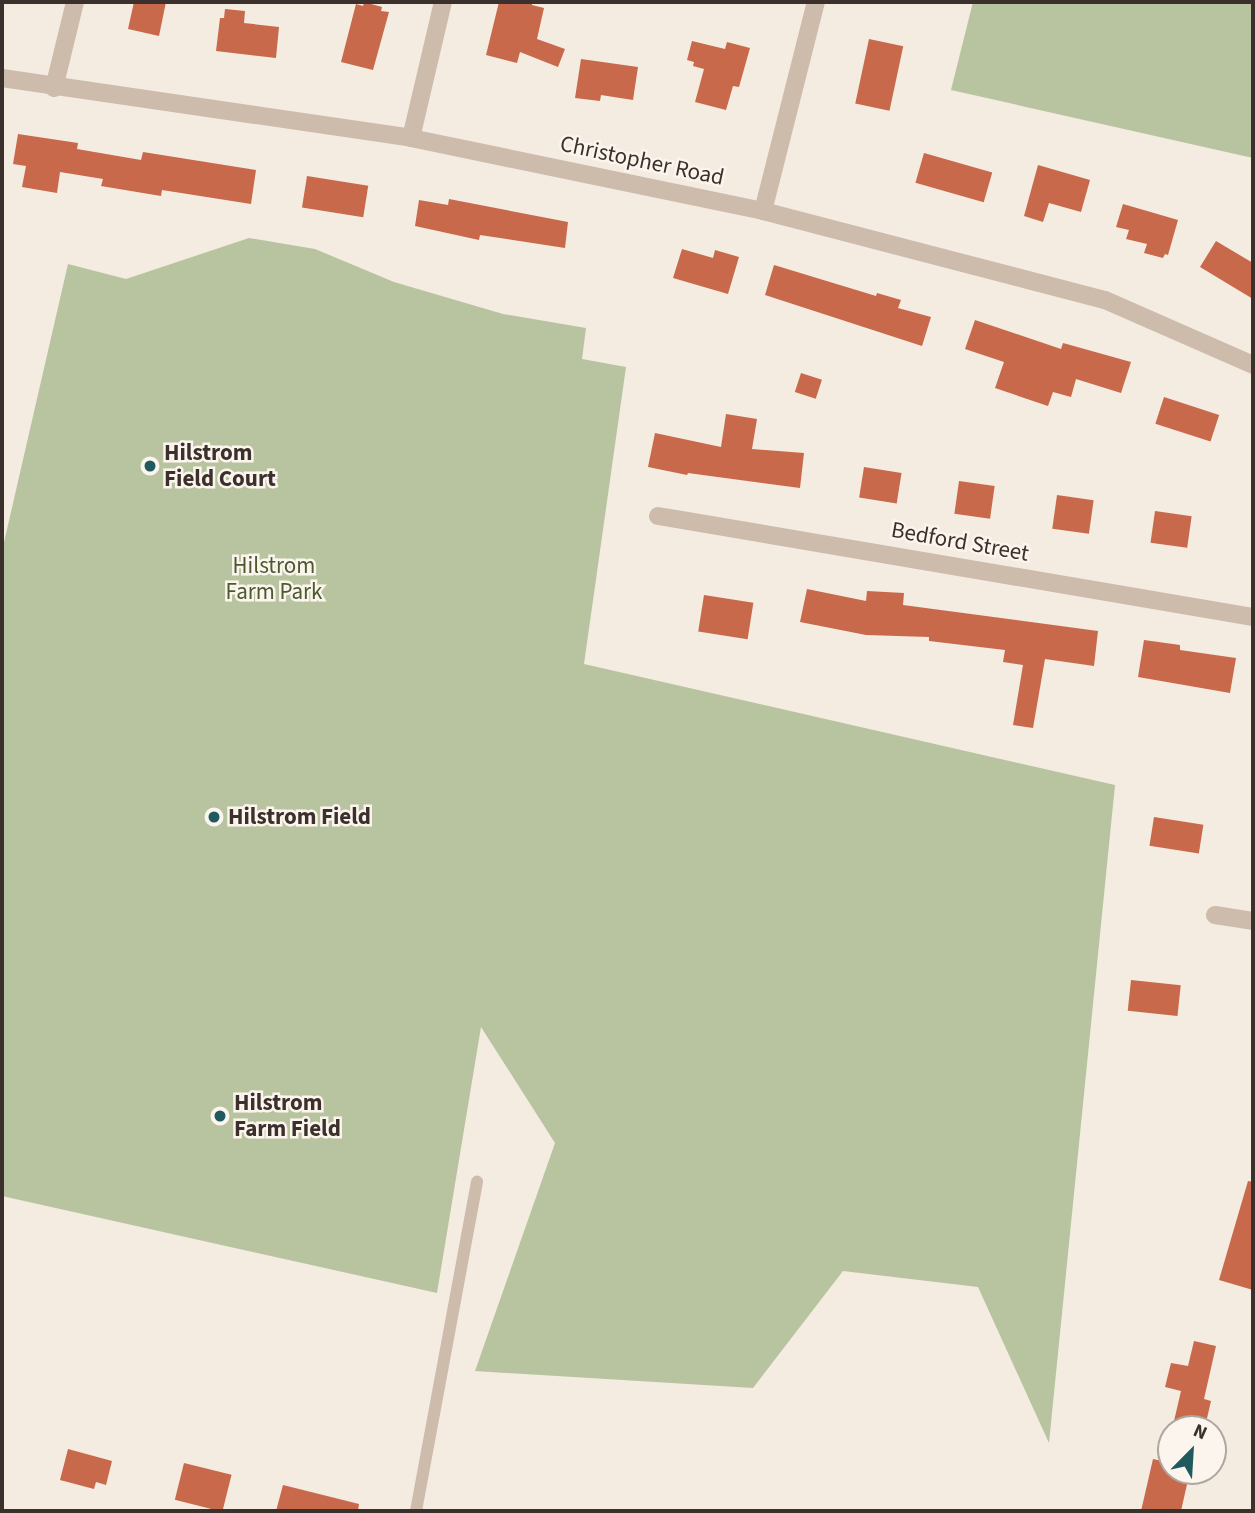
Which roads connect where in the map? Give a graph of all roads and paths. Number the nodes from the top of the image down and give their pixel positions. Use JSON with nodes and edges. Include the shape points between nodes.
{"nodes":[{"id":1,"x":75,"y":2,"type":"edge"},
{"id":2,"x":443,"y":2,"type":"edge"},
{"id":3,"x":816,"y":2,"type":"edge"},
{"id":4,"x":2,"y":78,"type":"edge"},
{"id":5,"x":54,"y":88,"type":"junction"},
{"id":6,"x":411,"y":138,"type":"junction"},
{"id":7,"x":763,"y":211,"type":"junction"},
{"id":8,"x":1253,"y":365,"type":"edge"},
{"id":9,"x":658,"y":516,"type":"dead end"},
{"id":10,"x":1253,"y":617,"type":"edge"},
{"id":11,"x":1215,"y":915,"type":"dead end"},
{"id":12,"x":1253,"y":921,"type":"edge"},
{"id":13,"x":477,"y":1182,"type":"dead end"},
{"id":14,"x":416,"y":1511,"type":"edge"}],
"edges":[{"from":1,"to":5,"type":"street"},
{"from":2,"to":6,"type":"street"},
{"from":3,"to":7,"type":"street"},
{"from":4,"to":5,"type":"street","name":"Christopher Road"},
{"from":5,"to":6,"type":"street","name":"Christopher Road"},
{"from":6,"to":7,"type":"street","name":"Christopher Road"},
{"from":7,"to":8,"type":"street","name":"Christopher Road","via":[[1105,300]]},
{"from":9,"to":10,"type":"street","name":"Bedford Street"},
{"from":11,"to":12,"type":"street"},
{"from":13,"to":14,"type":"lane"}]}
